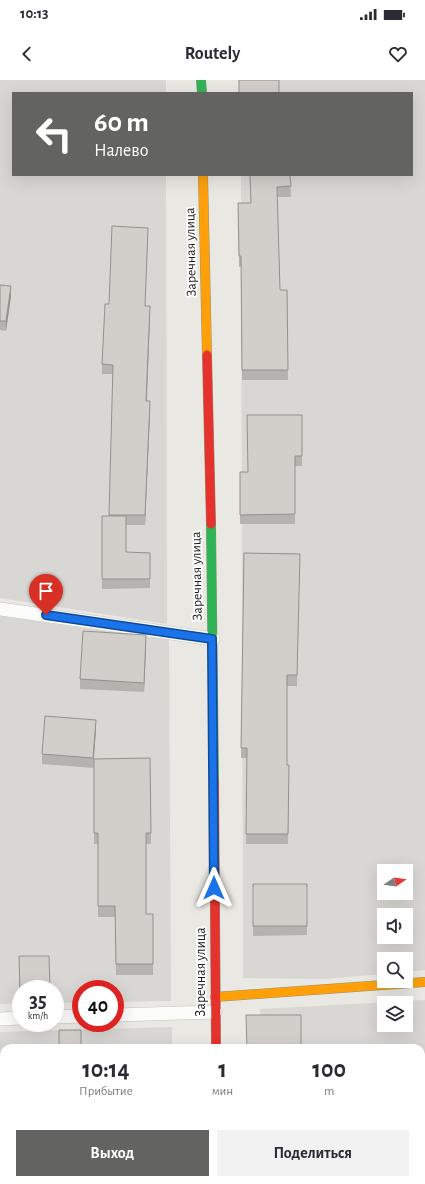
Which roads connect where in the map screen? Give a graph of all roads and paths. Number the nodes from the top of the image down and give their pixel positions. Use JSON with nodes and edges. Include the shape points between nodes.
{"nodes":[{"id":1,"x":202,"y":80,"type":"edge"},
{"id":2,"x":202,"y":92,"type":"edge"},
{"id":3,"x":203,"y":176,"type":"edge"},
{"id":4,"x":0,"y":609,"type":"edge"},
{"id":5,"x":212,"y":639,"type":"junction"},
{"id":6,"x":425,"y":982,"type":"edge"},
{"id":7,"x":215,"y":997,"type":"junction"},
{"id":8,"x":215,"y":1012,"type":"junction"},
{"id":9,"x":124,"y":1015,"type":"edge"},
{"id":10,"x":12,"y":1018,"type":"edge"},
{"id":11,"x":0,"y":1019,"type":"edge"},
{"id":12,"x":216,"y":1044,"type":"edge"}],
"edges":[{"from":1,"to":2,"type":"street"},
{"from":3,"to":5,"type":"street","name":"Заречная улица"},
{"from":4,"to":5,"type":"lane"},
{"from":5,"to":7,"type":"street","name":"Заречная улица"},
{"from":6,"to":7,"type":"street"},
{"from":7,"to":8,"type":"street","name":"Заречная улица"},
{"from":8,"to":9,"type":"lane"},
{"from":8,"to":12,"type":"street","name":"Заречная улица"},
{"from":10,"to":11,"type":"lane"}]}
